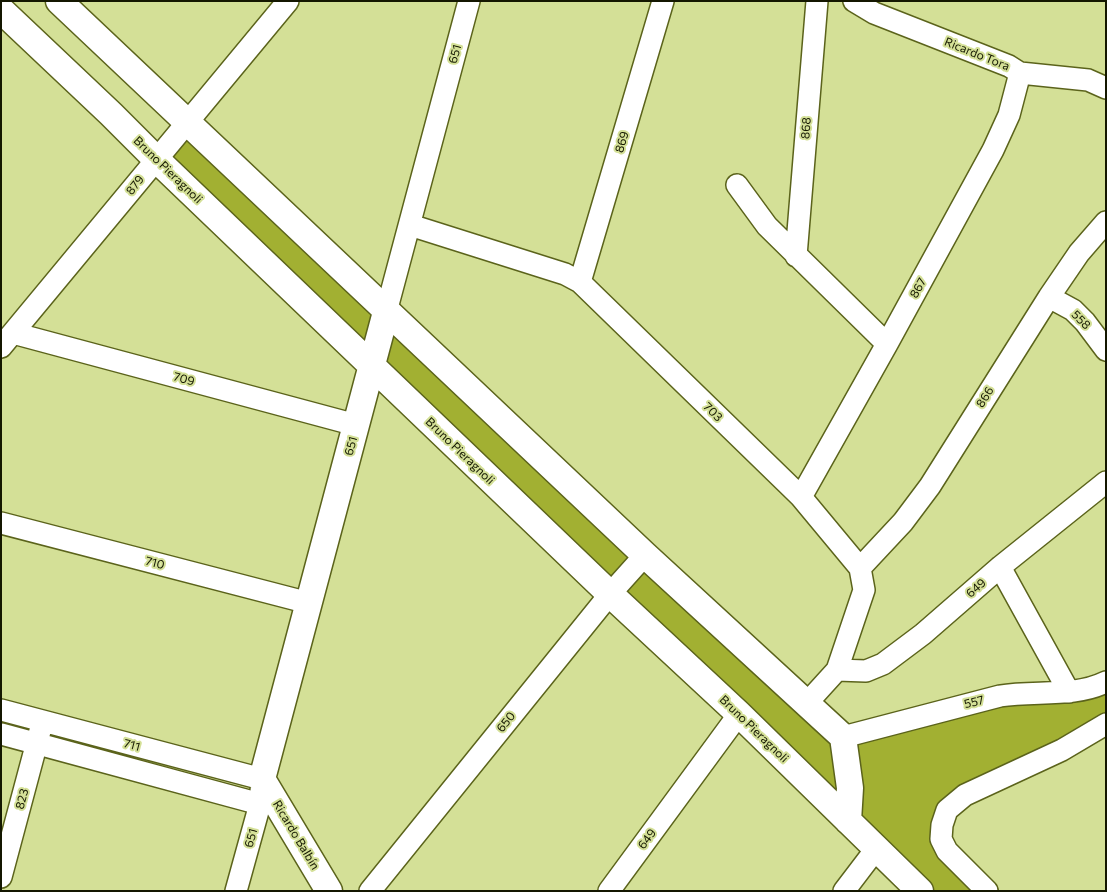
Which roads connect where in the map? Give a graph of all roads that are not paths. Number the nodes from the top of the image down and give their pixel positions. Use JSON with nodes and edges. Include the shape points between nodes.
{"nodes":[{"id":1,"x":59,"y":1,"type":"edge"},
{"id":2,"x":288,"y":1,"type":"edge"},
{"id":3,"x":469,"y":1,"type":"edge"},
{"id":4,"x":663,"y":1,"type":"edge"},
{"id":5,"x":817,"y":1,"type":"edge"},
{"id":6,"x":854,"y":1,"type":"edge"},
{"id":7,"x":1,"y":10,"type":"edge"},
{"id":8,"x":1020,"y":73,"type":"junction"},
{"id":9,"x":1106,"y":88,"type":"edge"},
{"id":10,"x":187,"y":124,"type":"junction"},
{"id":11,"x":156,"y":159,"type":"junction"},
{"id":12,"x":737,"y":185,"type":"dead end"},
{"id":13,"x":1106,"y":222,"type":"edge"},
{"id":14,"x":410,"y":225,"type":"junction"},
{"id":15,"x":796,"y":256,"type":"junction"},
{"id":16,"x":580,"y":282,"type":"junction"},
{"id":17,"x":1049,"y":297,"type":"junction"},
{"id":18,"x":386,"y":312,"type":"junction"},
{"id":19,"x":7,"y":340,"type":"edge"},
{"id":20,"x":887,"y":344,"type":"junction"},
{"id":21,"x":1106,"y":350,"type":"edge"},
{"id":22,"x":372,"y":366,"type":"junction"},
{"id":23,"x":356,"y":426,"type":"junction"},
{"id":24,"x":1106,"y":482,"type":"edge"},
{"id":25,"x":800,"y":497,"type":"junction"},
{"id":26,"x":1,"y":523,"type":"edge"},
{"id":27,"x":645,"y":555,"type":"junction"},
{"id":28,"x":1000,"y":567,"type":"junction"},
{"id":29,"x":860,"y":568,"type":"junction"},
{"id":30,"x":610,"y":594,"type":"junction"},
{"id":31,"x":309,"y":603,"type":"junction"},
{"id":32,"x":838,"y":670,"type":"junction"},
{"id":33,"x":1106,"y":682,"type":"edge"},
{"id":34,"x":1069,"y":692,"type":"junction"},
{"id":35,"x":807,"y":704,"type":"junction"},
{"id":36,"x":1,"y":710,"type":"edge"},
{"id":37,"x":740,"y":714,"type":"junction"},
{"id":38,"x":43,"y":721,"type":"junction"},
{"id":39,"x":1106,"y":724,"type":"edge"},
{"id":40,"x":1,"y":734,"type":"edge"},
{"id":41,"x":843,"y":737,"type":"junction"},
{"id":42,"x":36,"y":743,"type":"junction"},
{"id":43,"x":261,"y":792,"type":"junction"},
{"id":44,"x":848,"y":822,"type":"junction"},
{"id":45,"x":876,"y":849,"type":"junction"},
{"id":46,"x":1,"y":876,"type":"edge"},
{"id":47,"x":236,"y":891,"type":"edge"},
{"id":48,"x":329,"y":891,"type":"edge"},
{"id":49,"x":370,"y":891,"type":"edge"},
{"id":50,"x":609,"y":891,"type":"edge"},
{"id":51,"x":844,"y":891,"type":"edge"},
{"id":52,"x":920,"y":891,"type":"edge"},
{"id":53,"x":987,"y":891,"type":"edge"}],
"edges":[{"from":1,"to":10,"type":"street"},
{"from":2,"to":10,"type":"street","name":"879"},
{"from":3,"to":14,"type":"street","name":"651"},
{"from":4,"to":16,"type":"street","name":"869"},
{"from":5,"to":15,"type":"street","name":"868"},
{"from":6,"to":8,"type":"street","name":"Ricardo Tora","via":[[874,13]]},
{"from":7,"to":11,"type":"street","name":"Bruno Pieragnoli"},
{"from":8,"to":9,"type":"street","name":"Ricardo Tora","via":[[1088,80]]},
{"from":8,"to":20,"type":"street","name":"867","via":[[1008,116],[993,150]]},
{"from":10,"to":11,"type":"street","name":"879"},
{"from":10,"to":18,"type":"street"},
{"from":11,"to":19,"type":"street","name":"879"},
{"from":11,"to":22,"type":"street","name":"Bruno Pieragnoli"},
{"from":12,"to":15,"type":"street","via":[[767,226]]},
{"from":13,"to":17,"type":"street","name":"866","via":[[1079,253]]},
{"from":14,"to":16,"type":"street","name":"703","via":[[565,274]]},
{"from":14,"to":18,"type":"street","name":"651"},
{"from":15,"to":20,"type":"street"},
{"from":16,"to":25,"type":"street","name":"703"},
{"from":17,"to":21,"type":"street","name":"558","via":[[1086,322]]},
{"from":17,"to":29,"type":"street","name":"866","via":[[930,486],[903,522]]},
{"from":18,"to":22,"type":"street","name":"651"},
{"from":18,"to":27,"type":"street"},
{"from":19,"to":23,"type":"street","name":"709"},
{"from":20,"to":25,"type":"street","name":"867"},
{"from":22,"to":23,"type":"street","name":"651"},
{"from":22,"to":30,"type":"street","name":"Bruno Pieragnoli"},
{"from":23,"to":31,"type":"street","name":"651"},
{"from":24,"to":28,"type":"street","name":"649"},
{"from":25,"to":29,"type":"street","name":"703"},
{"from":26,"to":31,"type":"street","name":"710"},
{"from":27,"to":30,"type":"street","name":"650"},
{"from":27,"to":35,"type":"street"},
{"from":28,"to":32,"type":"street","name":"649","via":[[883,664],[866,671]]},
{"from":28,"to":34,"type":"street"},
{"from":29,"to":32,"type":"street","via":[[864,590]]},
{"from":30,"to":37,"type":"street","name":"Bruno Pieragnoli"},
{"from":30,"to":49,"type":"street","name":"650"},
{"from":31,"to":43,"type":"street","name":"651"},
{"from":32,"to":35,"type":"street"},
{"from":33,"to":34,"type":"street","name":"557"},
{"from":34,"to":41,"type":"street","name":"557","via":[[1019,692]]},
{"from":35,"to":41,"type":"street"},
{"from":36,"to":38,"type":"street","name":"711"},
{"from":37,"to":44,"type":"street","name":"Bruno Pieragnoli"},
{"from":37,"to":50,"type":"street","name":"649"},
{"from":38,"to":42,"type":"street","name":"823"},
{"from":38,"to":43,"type":"street","name":"711"},
{"from":39,"to":53,"type":"street","via":[[1062,750],[964,795],[947,810],[941,839],[946,851]]},
{"from":40,"to":42,"type":"street","name":"711"},
{"from":41,"to":44,"type":"street","via":[[850,788]]},
{"from":42,"to":43,"type":"street","name":"711"},
{"from":42,"to":46,"type":"street","name":"823"},
{"from":43,"to":47,"type":"street","name":"651"},
{"from":43,"to":48,"type":"street","name":"Ricardo Balbín"},
{"from":44,"to":45,"type":"street","name":"Bruno Pieragnoli"},
{"from":45,"to":51,"type":"street"},
{"from":45,"to":52,"type":"street","name":"Bruno Pieragnoli"}]}
